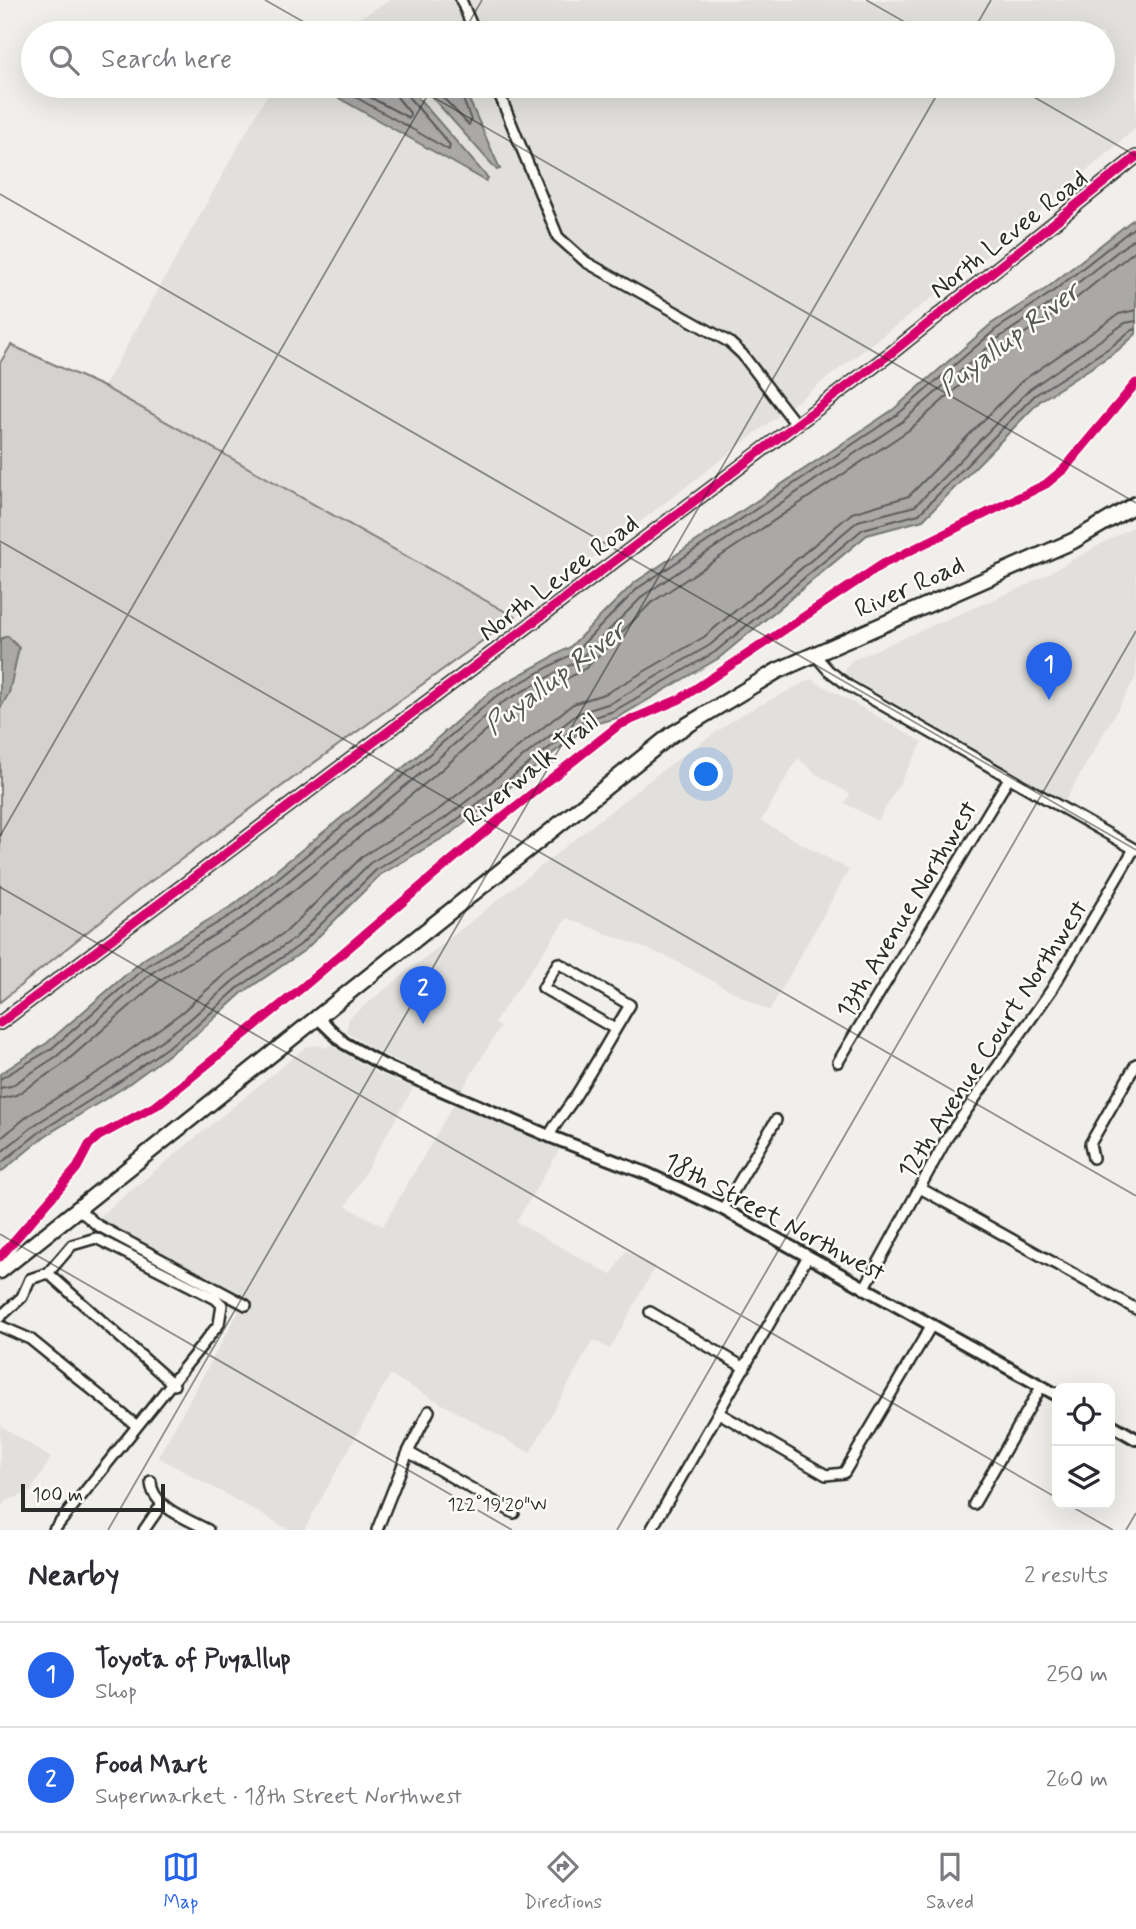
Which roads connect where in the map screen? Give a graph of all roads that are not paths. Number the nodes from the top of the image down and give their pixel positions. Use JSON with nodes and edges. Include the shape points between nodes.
{"nodes":[{"id":1,"x":461,"y":0,"type":"edge"},
{"id":2,"x":470,"y":21,"type":"edge"},
{"id":3,"x":501,"y":98,"type":"edge"},
{"id":4,"x":1136,"y":157,"type":"edge"},
{"id":5,"x":795,"y":423,"type":"junction"},
{"id":6,"x":1136,"y":504,"type":"edge"},
{"id":7,"x":814,"y":654,"type":"junction"},
{"id":8,"x":1009,"y":778,"type":"junction"},
{"id":9,"x":1135,"y":849,"type":"edge"},
{"id":10,"x":317,"y":1017,"type":"junction"},
{"id":11,"x":0,"y":1023,"type":"edge"},
{"id":12,"x":615,"y":1029,"type":"junction"},
{"id":13,"x":838,"y":1062,"type":"dead end"},
{"id":14,"x":1136,"y":1064,"type":"edge"},
{"id":15,"x":776,"y":1120,"type":"dead end"},
{"id":16,"x":549,"y":1136,"type":"junction"},
{"id":17,"x":1094,"y":1158,"type":"dead end"},
{"id":18,"x":920,"y":1188,"type":"junction"},
{"id":19,"x":77,"y":1208,"type":"junction"},
{"id":20,"x":723,"y":1209,"type":"junction"},
{"id":21,"x":807,"y":1258,"type":"junction"},
{"id":22,"x":0,"y":1271,"type":"edge"},
{"id":23,"x":48,"y":1273,"type":"junction"},
{"id":24,"x":864,"y":1289,"type":"junction"},
{"id":25,"x":246,"y":1305,"type":"dead end"},
{"id":26,"x":1136,"y":1309,"type":"edge"},
{"id":27,"x":650,"y":1312,"type":"dead end"},
{"id":28,"x":0,"y":1317,"type":"edge"},
{"id":29,"x":0,"y":1326,"type":"edge"},
{"id":30,"x":931,"y":1326,"type":"junction"},
{"id":31,"x":745,"y":1368,"type":"junction"},
{"id":32,"x":174,"y":1385,"type":"junction"},
{"id":33,"x":1041,"y":1387,"type":"junction"},
{"id":34,"x":1052,"y":1392,"type":"edge"},
{"id":35,"x":429,"y":1411,"type":"dead end"},
{"id":36,"x":719,"y":1413,"type":"junction"},
{"id":37,"x":137,"y":1426,"type":"junction"},
{"id":38,"x":1115,"y":1427,"type":"edge"},
{"id":39,"x":1136,"y":1439,"type":"edge"},
{"id":40,"x":408,"y":1451,"type":"junction"},
{"id":41,"x":151,"y":1481,"type":"dead end"},
{"id":42,"x":162,"y":1504,"type":"junction"},
{"id":43,"x":974,"y":1504,"type":"dead end"},
{"id":44,"x":514,"y":1513,"type":"dead end"},
{"id":45,"x":54,"y":1530,"type":"edge"},
{"id":46,"x":144,"y":1530,"type":"edge"},
{"id":47,"x":208,"y":1530,"type":"edge"},
{"id":48,"x":377,"y":1530,"type":"edge"},
{"id":49,"x":651,"y":1530,"type":"edge"}],
"edges":[{"from":1,"to":2,"type":"street"},
{"from":3,"to":5,"type":"street","via":[[558,237],[586,262],[729,342]]},
{"from":4,"to":5,"type":"street","name":"North Levee Road","via":[[890,354]]},
{"from":5,"to":11,"type":"street","name":"North Levee Road"},
{"from":6,"to":7,"type":"main road","name":"River Road","via":[[1073,541]]},
{"from":7,"to":8,"type":"street","via":[[836,678]]},
{"from":7,"to":10,"type":"main road","name":"River Road","via":[[746,688],[671,735]]},
{"from":8,"to":9,"type":"street"},
{"from":8,"to":13,"type":"street","name":"13th Avenue Northwest"},
{"from":9,"to":18,"type":"street","name":"12th Avenue Court Northwest","via":[[1075,954],[947,1138]]},
{"from":10,"to":16,"type":"street","name":"18th Street Northwest","via":[[344,1043],[383,1065]]},
{"from":10,"to":19,"type":"main road","name":"River Road"},
{"from":12,"to":12,"type":"street","via":[[543,988],[558,963],[629,1005]]},
{"from":12,"to":16,"type":"street"},
{"from":14,"to":17,"type":"street","via":[[1090,1144]]},
{"from":15,"to":20,"type":"street"},
{"from":16,"to":20,"type":"street","name":"18th Street Northwest","via":[[625,1164]]},
{"from":18,"to":24,"type":"street","name":"12th Avenue Court Northwest"},
{"from":18,"to":26,"type":"street"},
{"from":19,"to":22,"type":"main road","name":"River Road"},
{"from":19,"to":25,"type":"street","via":[[97,1225]]},
{"from":20,"to":21,"type":"street","name":"18th Street Northwest"},
{"from":21,"to":24,"type":"street","name":"18th Street Northwest"},
{"from":21,"to":31,"type":"street"},
{"from":23,"to":28,"type":"street","via":[[30,1279],[22,1297]]},
{"from":23,"to":32,"type":"street"},
{"from":23,"to":32,"type":"street","via":[[72,1245],[96,1238],[216,1298],[222,1309],[219,1324]]},
{"from":24,"to":30,"type":"street","name":"18th Street Northwest"},
{"from":27,"to":31,"type":"street"},
{"from":29,"to":37,"type":"street","via":[[30,1339]]},
{"from":30,"to":33,"type":"street","name":"18th Street Northwest"},
{"from":30,"to":36,"type":"street","via":[[851,1466],[836,1475],[819,1472]]},
{"from":31,"to":36,"type":"street"},
{"from":32,"to":37,"type":"street"},
{"from":33,"to":34,"type":"street","name":"18th Street Northwest"},
{"from":33,"to":43,"type":"street"},
{"from":35,"to":40,"type":"street"},
{"from":36,"to":49,"type":"street"},
{"from":37,"to":45,"type":"street"},
{"from":38,"to":39,"type":"street"},
{"from":40,"to":44,"type":"street"},
{"from":40,"to":48,"type":"street"},
{"from":41,"to":42,"type":"street","via":[[152,1492]]},
{"from":42,"to":46,"type":"street"},
{"from":42,"to":47,"type":"street"}]}
